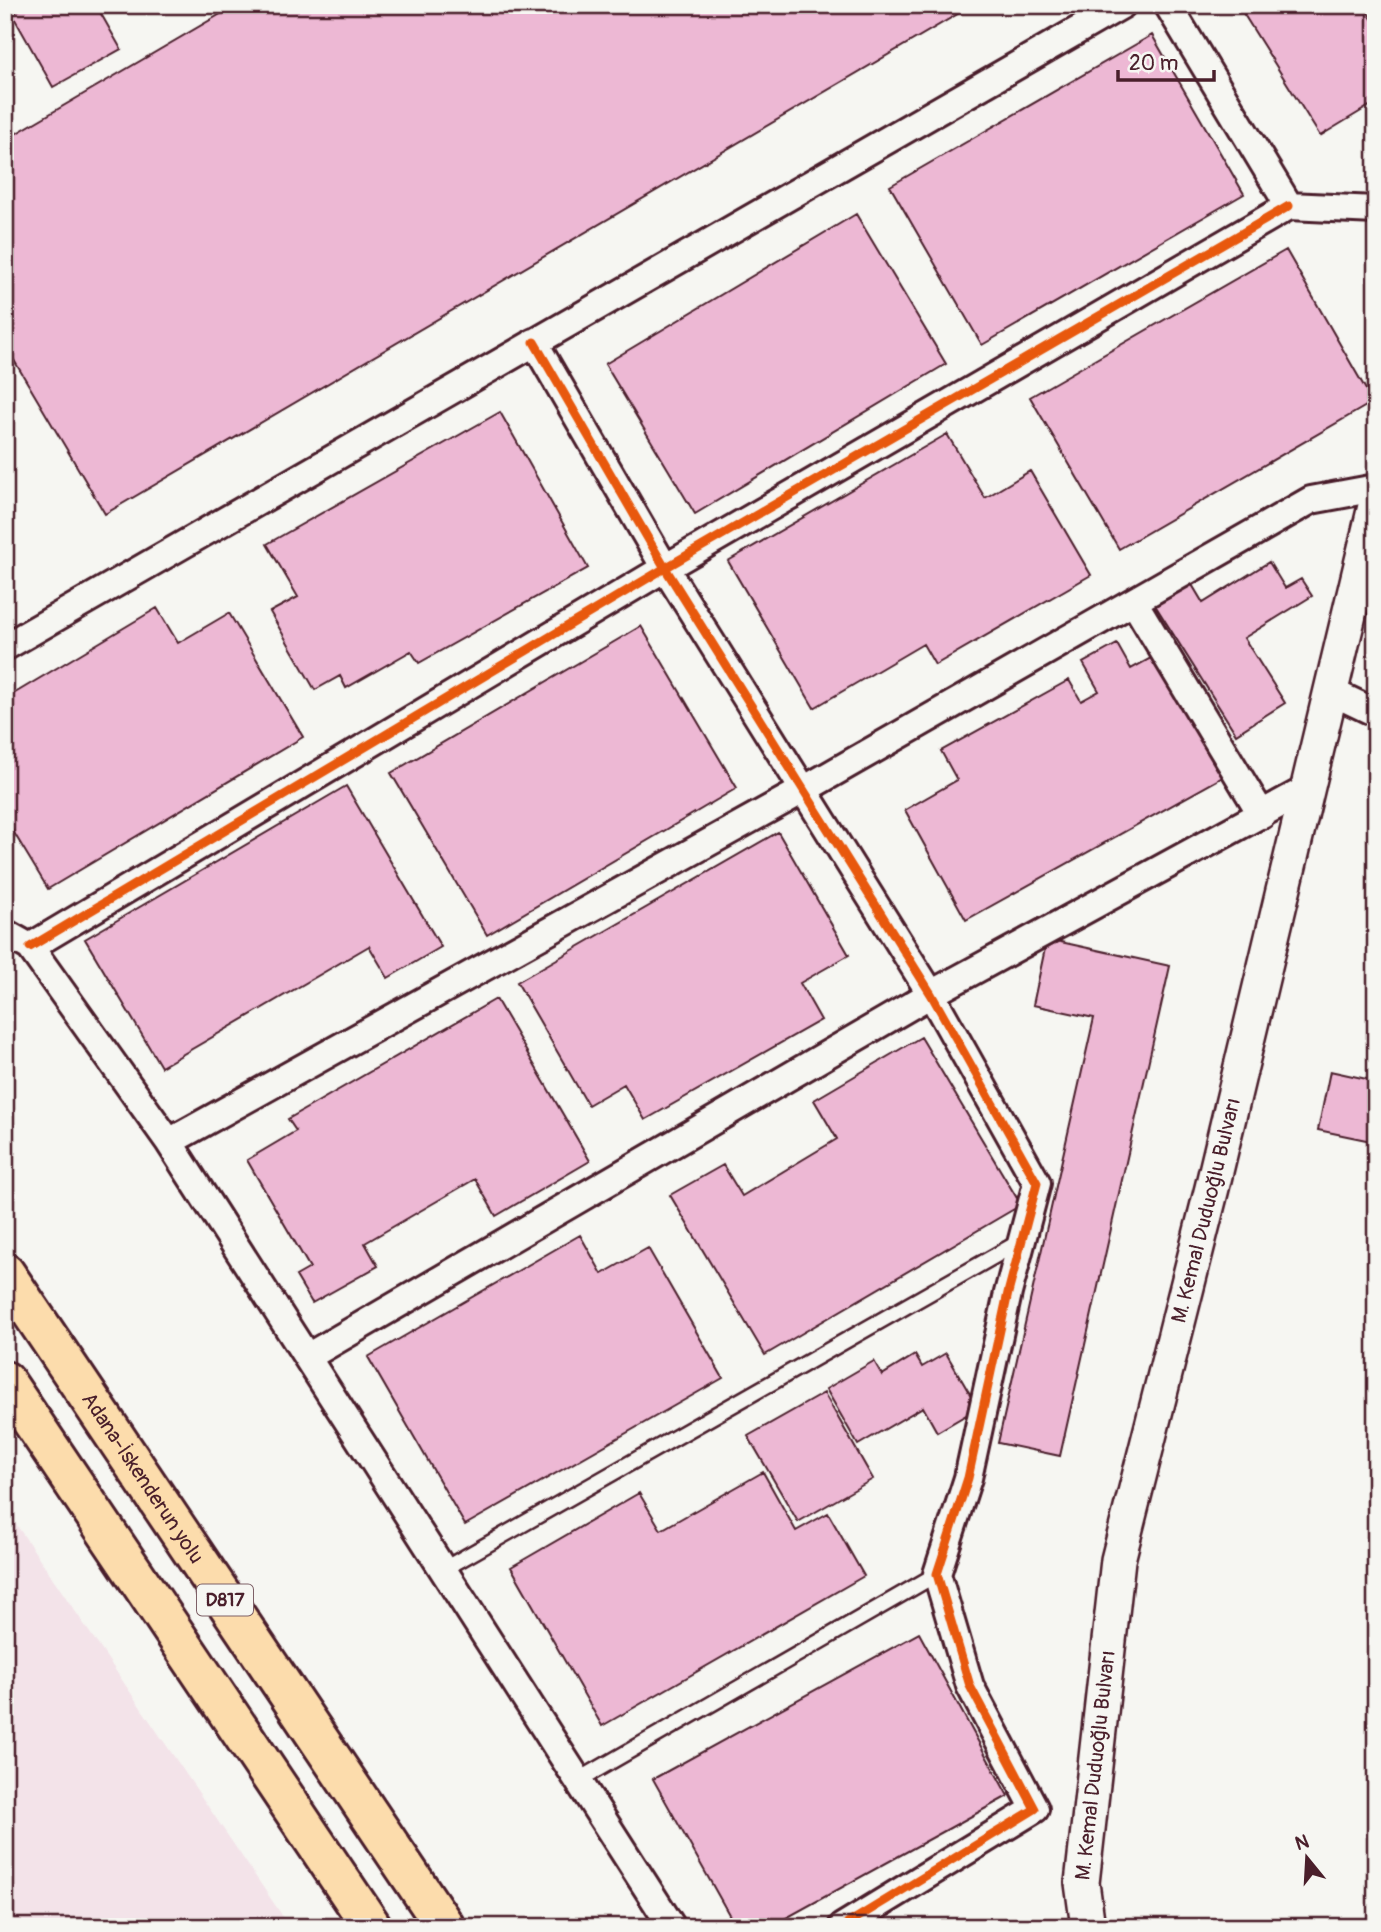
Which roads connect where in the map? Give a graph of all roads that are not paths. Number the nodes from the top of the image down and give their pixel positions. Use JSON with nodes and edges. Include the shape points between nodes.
{"nodes":[{"id":1,"x":1122,"y":5,"type":"edge"},
{"id":2,"x":1168,"y":5,"type":"edge"},
{"id":3,"x":1289,"y":206,"type":"junction"},
{"id":4,"x":1376,"y":210,"type":"edge"},
{"id":5,"x":534,"y":342,"type":"junction"},
{"id":6,"x":1376,"y":488,"type":"edge"},
{"id":7,"x":1376,"y":502,"type":"edge"},
{"id":8,"x":665,"y":568,"type":"junction"},
{"id":9,"x":1134,"y":602,"type":"junction"},
{"id":10,"x":5,"y":646,"type":"edge"},
{"id":11,"x":1332,"y":692,"type":"junction"},
{"id":12,"x":1376,"y":713,"type":"edge"},
{"id":13,"x":805,"y":789,"type":"junction"},
{"id":14,"x":1307,"y":789,"type":"junction"},
{"id":15,"x":1262,"y":815,"type":"junction"},
{"id":16,"x":5,"y":933,"type":"edge"},
{"id":17,"x":30,"y":947,"type":"junction"},
{"id":18,"x":931,"y":993,"type":"junction"},
{"id":19,"x":169,"y":1142,"type":"junction"},
{"id":20,"x":1021,"y":1241,"type":"junction"},
{"id":21,"x":5,"y":1272,"type":"edge"},
{"id":22,"x":309,"y":1356,"type":"junction"},
{"id":23,"x":5,"y":1381,"type":"edge"},
{"id":24,"x":444,"y":1569,"type":"junction"},
{"id":25,"x":937,"y":1574,"type":"junction"},
{"id":26,"x":579,"y":1780,"type":"junction"},
{"id":27,"x":372,"y":1927,"type":"edge"},
{"id":28,"x":445,"y":1927,"type":"edge"},
{"id":29,"x":672,"y":1927,"type":"edge"},
{"id":30,"x":842,"y":1927,"type":"edge"},
{"id":31,"x":1088,"y":1927,"type":"edge"}],
"edges":[{"from":1,"to":5,"type":"street"},
{"from":2,"to":3,"type":"street"},
{"from":3,"to":4,"type":"street"},
{"from":3,"to":8,"type":"street"},
{"from":5,"to":8,"type":"street"},
{"from":5,"to":10,"type":"street"},
{"from":6,"to":9,"type":"street","via":[[1311,500]]},
{"from":7,"to":11,"type":"street","name":"M. Kemal Duduoğlu Bulvarı"},
{"from":8,"to":13,"type":"street"},
{"from":8,"to":17,"type":"street"},
{"from":9,"to":13,"type":"street"},
{"from":9,"to":15,"type":"street"},
{"from":11,"to":12,"type":"street"},
{"from":11,"to":14,"type":"street","name":"M. Kemal Duduoğlu Bulvarı"},
{"from":13,"to":18,"type":"street"},
{"from":13,"to":19,"type":"street"},
{"from":14,"to":15,"type":"street"},
{"from":14,"to":31,"type":"street","name":"M. Kemal Duduoğlu Bulvarı","via":[[1118,1560],[1082,1883]]},
{"from":15,"to":18,"type":"street"},
{"from":16,"to":17,"type":"street"},
{"from":17,"to":19,"type":"street"},
{"from":18,"to":20,"type":"street","via":[[1037,1184]]},
{"from":18,"to":22,"type":"street"},
{"from":19,"to":22,"type":"street"},
{"from":20,"to":24,"type":"lane"},
{"from":20,"to":25,"type":"street","via":[[968,1478]]},
{"from":21,"to":28,"type":"highway","name":"Adana-İskenderun yolu","number":"D817"},
{"from":22,"to":24,"type":"street"},
{"from":23,"to":27,"type":"highway","number":"D817"},
{"from":24,"to":26,"type":"street"},
{"from":25,"to":26,"type":"lane"},
{"from":25,"to":30,"type":"street","via":[[970,1686],[1035,1809]]},
{"from":26,"to":29,"type":"street"}]}
